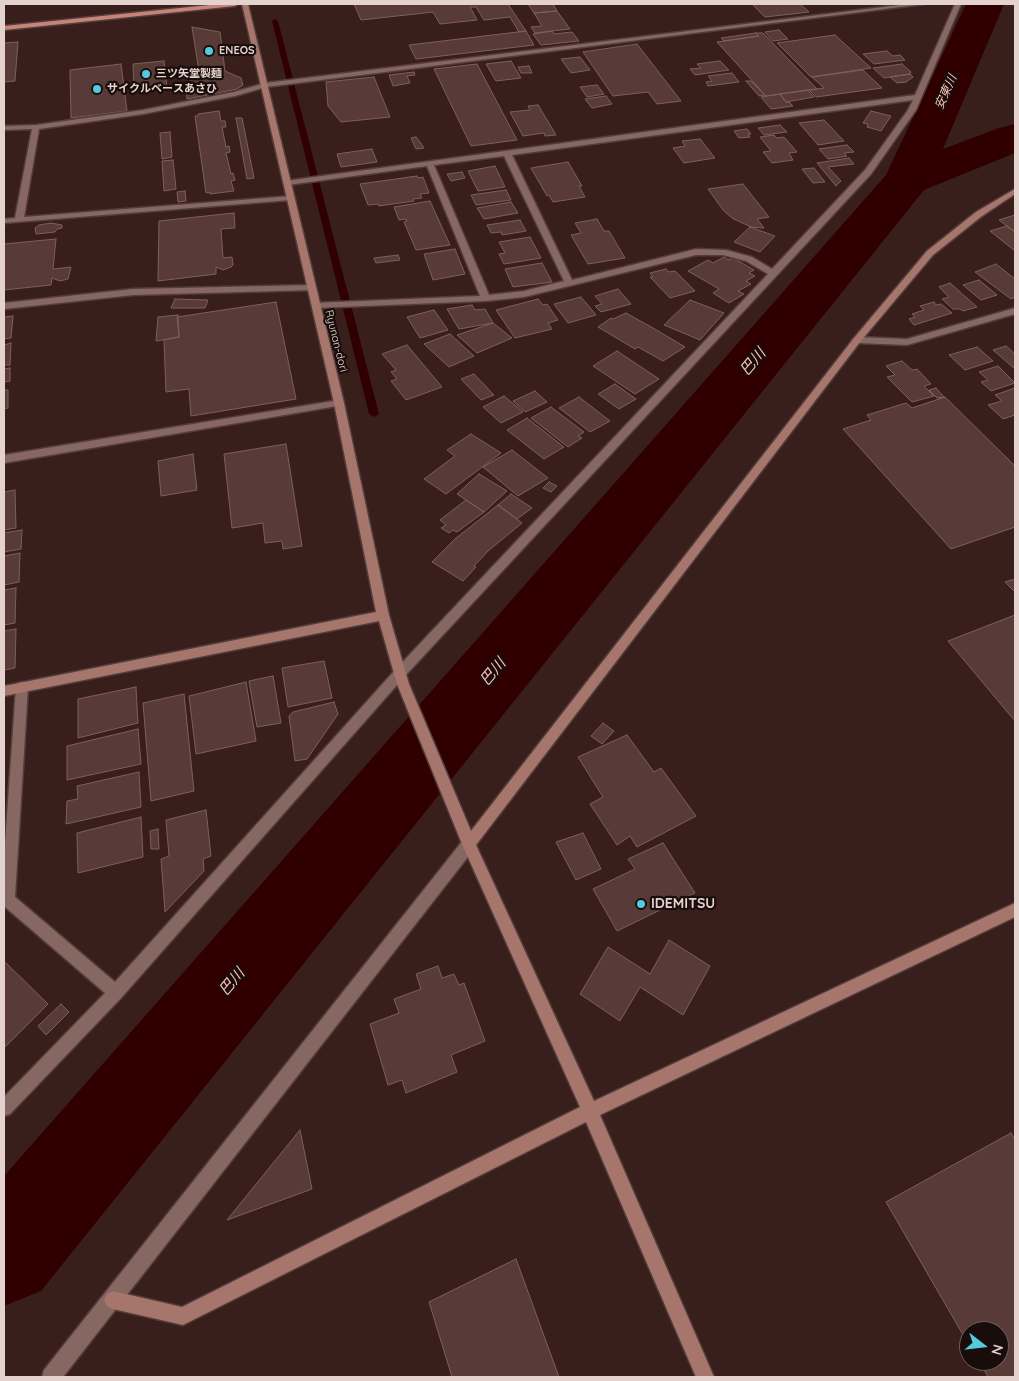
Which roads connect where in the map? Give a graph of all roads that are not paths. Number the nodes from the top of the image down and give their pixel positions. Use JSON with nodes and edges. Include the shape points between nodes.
{"nodes":[{"id":1,"x":235,"y":4,"type":"edge"},
{"id":2,"x":245,"y":4,"type":"edge"},
{"id":3,"x":921,"y":4,"type":"edge"},
{"id":4,"x":958,"y":4,"type":"edge"},
{"id":5,"x":4,"y":28,"type":"edge"},
{"id":6,"x":265,"y":85,"type":"junction"},
{"id":7,"x":918,"y":97,"type":"junction"},
{"id":8,"x":36,"y":127,"type":"junction"},
{"id":9,"x":4,"y":128,"type":"edge"},
{"id":10,"x":507,"y":153,"type":"junction"},
{"id":11,"x":429,"y":164,"type":"junction"},
{"id":12,"x":288,"y":183,"type":"junction"},
{"id":13,"x":1015,"y":191,"type":"edge"},
{"id":14,"x":292,"y":198,"type":"junction"},
{"id":15,"x":20,"y":219,"type":"junction"},
{"id":16,"x":4,"y":221,"type":"edge"},
{"id":17,"x":773,"y":273,"type":"junction"},
{"id":18,"x":569,"y":282,"type":"junction"},
{"id":19,"x":312,"y":288,"type":"junction"},
{"id":20,"x":486,"y":298,"type":"junction"},
{"id":21,"x":316,"y":305,"type":"junction"},
{"id":22,"x":4,"y":306,"type":"edge"},
{"id":23,"x":1015,"y":311,"type":"edge"},
{"id":24,"x":857,"y":340,"type":"junction"},
{"id":25,"x":339,"y":403,"type":"junction"},
{"id":26,"x":4,"y":459,"type":"edge"},
{"id":27,"x":382,"y":615,"type":"junction"},
{"id":28,"x":402,"y":678,"type":"junction"},
{"id":29,"x":22,"y":687,"type":"junction"},
{"id":30,"x":4,"y":691,"type":"edge"},
{"id":31,"x":469,"y":844,"type":"junction"},
{"id":32,"x":1015,"y":910,"type":"edge"},
{"id":33,"x":116,"y":993,"type":"junction"},
{"id":34,"x":4,"y":1108,"type":"edge"},
{"id":35,"x":590,"y":1111,"type":"junction"},
{"id":36,"x":113,"y":1300,"type":"junction"},
{"id":37,"x":51,"y":1377,"type":"edge"},
{"id":38,"x":705,"y":1377,"type":"edge"}],
"edges":[{"from":1,"to":5,"type":"main road"},
{"from":2,"to":6,"type":"street","name":"Ryunan-dori"},
{"from":3,"to":6,"type":"street"},
{"from":4,"to":7,"type":"street"},
{"from":6,"to":8,"type":"street","via":[[144,112]]},
{"from":6,"to":12,"type":"street","name":"Ryunan-dori"},
{"from":7,"to":10,"type":"street"},
{"from":7,"to":17,"type":"street","via":[[868,172]]},
{"from":8,"to":9,"type":"street"},
{"from":8,"to":15,"type":"street"},
{"from":10,"to":11,"type":"street"},
{"from":10,"to":18,"type":"street"},
{"from":11,"to":12,"type":"street"},
{"from":11,"to":20,"type":"street"},
{"from":12,"to":14,"type":"street","name":"Ryunan-dori"},
{"from":13,"to":24,"type":"street","via":[[979,214],[930,253]]},
{"from":14,"to":15,"type":"street"},
{"from":14,"to":19,"type":"street","name":"Ryunan-dori"},
{"from":15,"to":16,"type":"street"},
{"from":17,"to":18,"type":"street","via":[[749,259],[723,252],[696,252]]},
{"from":17,"to":28,"type":"street"},
{"from":18,"to":20,"type":"street","via":[[524,294]]},
{"from":19,"to":21,"type":"street","name":"Ryunan-dori"},
{"from":19,"to":22,"type":"street","via":[[132,292]]},
{"from":20,"to":21,"type":"street"},
{"from":21,"to":25,"type":"street","name":"Ryunan-dori"},
{"from":23,"to":24,"type":"street","via":[[907,342]]},
{"from":24,"to":31,"type":"street"},
{"from":25,"to":26,"type":"street"},
{"from":25,"to":27,"type":"street","name":"Ryunan-dori"},
{"from":27,"to":28,"type":"street","name":"Ryunan-dori"},
{"from":27,"to":29,"type":"street"},
{"from":28,"to":31,"type":"street","name":"Ryunan-dori"},
{"from":28,"to":33,"type":"street"},
{"from":29,"to":30,"type":"street"},
{"from":29,"to":33,"type":"street","via":[[8,900]]},
{"from":31,"to":35,"type":"street","name":"Ryunan-dori"},
{"from":31,"to":36,"type":"street"},
{"from":32,"to":35,"type":"street"},
{"from":33,"to":34,"type":"street"},
{"from":35,"to":36,"type":"street","via":[[183,1316]]},
{"from":35,"to":38,"type":"street","name":"Ryunan-dori"},
{"from":36,"to":37,"type":"street"}]}
